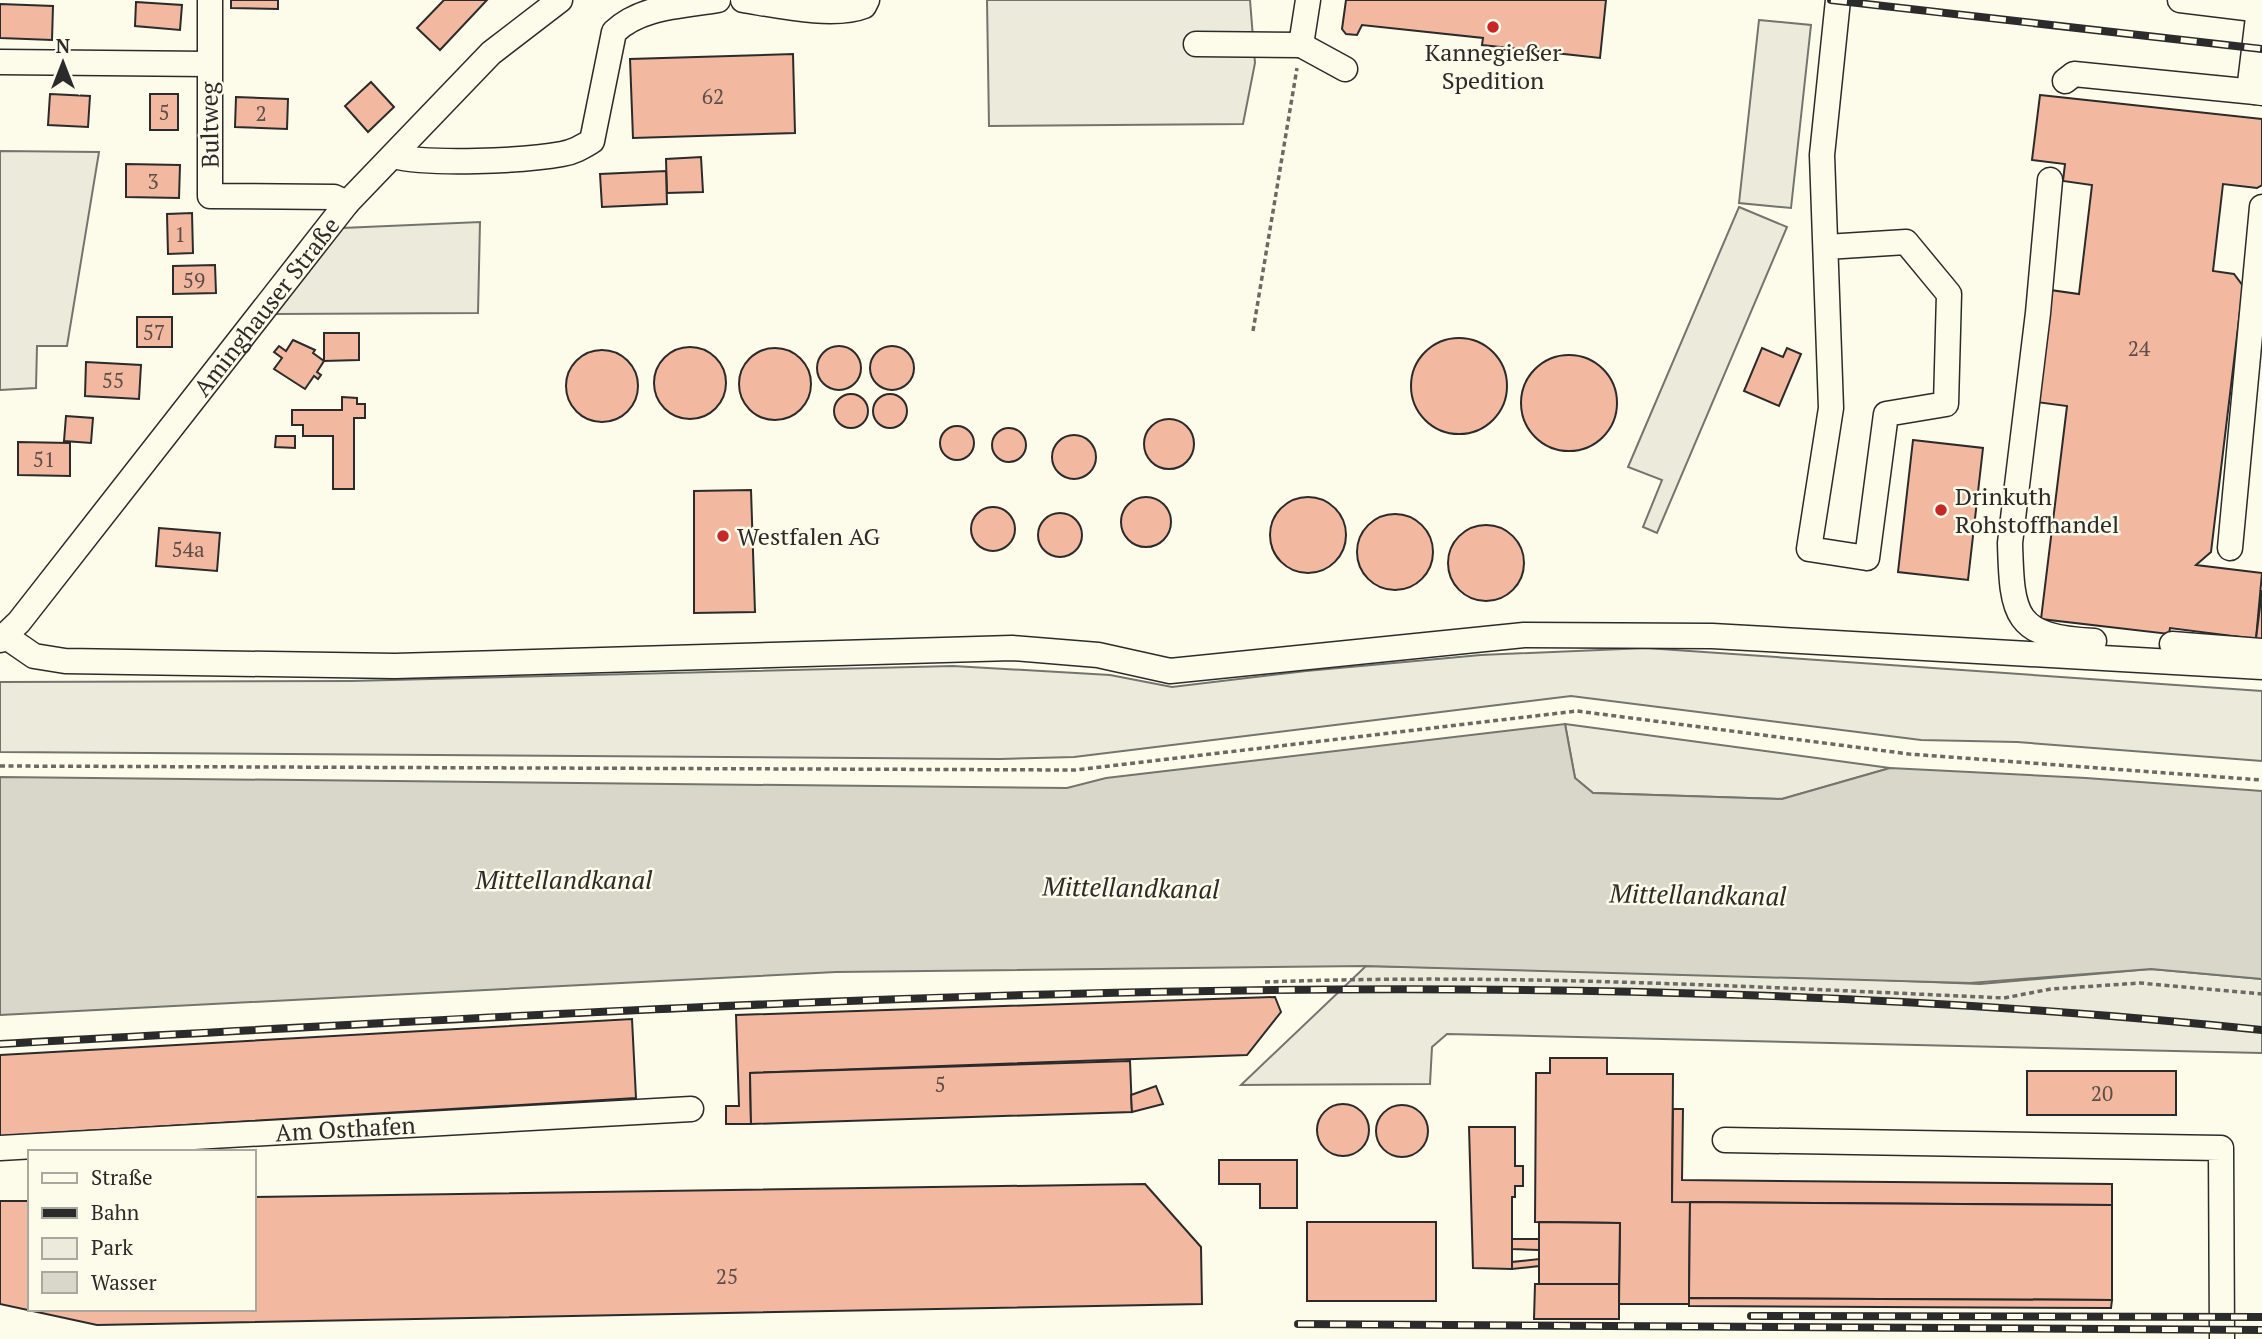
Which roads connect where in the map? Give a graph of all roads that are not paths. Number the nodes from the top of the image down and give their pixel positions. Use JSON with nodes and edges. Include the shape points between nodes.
{"nodes":[{"id":1,"x":210,"y":0,"type":"edge"},
{"id":2,"x":560,"y":0,"type":"edge"},
{"id":3,"x":718,"y":0,"type":"edge"},
{"id":4,"x":743,"y":0,"type":"edge"},
{"id":5,"x":867,"y":0,"type":"edge"},
{"id":6,"x":1308,"y":0,"type":"edge"},
{"id":7,"x":1838,"y":0,"type":"edge"},
{"id":8,"x":2180,"y":0,"type":"edge"},
{"id":9,"x":2260,"y":9,"type":"edge"},
{"id":10,"x":1196,"y":44,"type":"dead end"},
{"id":11,"x":1301,"y":45,"type":"junction"},
{"id":12,"x":0,"y":62,"type":"edge"},
{"id":13,"x":208,"y":64,"type":"junction"},
{"id":14,"x":1345,"y":69,"type":"dead end"},
{"id":15,"x":2065,"y":81,"type":"dead end"},
{"id":16,"x":2259,"y":92,"type":"edge"},
{"id":17,"x":393,"y":156,"type":"junction"},
{"id":18,"x":2050,"y":180,"type":"dead end"},
{"id":19,"x":347,"y":202,"type":"junction"},
{"id":20,"x":2262,"y":207,"type":"edge"},
{"id":21,"x":1825,"y":247,"type":"junction"},
{"id":22,"x":2230,"y":548,"type":"dead end"},
{"id":23,"x":2,"y":638,"type":"edge"},
{"id":24,"x":2262,"y":651,"type":"edge"},
{"id":25,"x":2262,"y":667,"type":"edge"},
{"id":26,"x":691,"y":1109,"type":"dead end"},
{"id":27,"x":1725,"y":1140,"type":"dead end"},
{"id":28,"x":0,"y":1148,"type":"edge"},
{"id":29,"x":2222,"y":1339,"type":"edge"}],
"edges":[{"from":1,"to":13,"type":"street","name":"Bultweg"},
{"from":2,"to":17,"type":"street","name":"Aminghauser Straße","via":[[491,53]]},
{"from":3,"to":17,"type":"street","via":[[650,11],[614,32],[592,141],[579,150],[492,159],[414,161]]},
{"from":4,"to":5,"type":"street","via":[[806,10],[854,10]]},
{"from":6,"to":11,"type":"street"},
{"from":7,"to":21,"type":"street","via":[[1822,155]]},
{"from":8,"to":9,"type":"street"},
{"from":9,"to":16,"type":"street","via":[[2250,83]]},
{"from":10,"to":11,"type":"street"},
{"from":11,"to":14,"type":"street"},
{"from":12,"to":13,"type":"street"},
{"from":13,"to":19,"type":"street","name":"Bultweg","via":[[210,196],[334,197]]},
{"from":15,"to":16,"type":"street","via":[[2074,74]]},
{"from":17,"to":19,"type":"street","name":"Aminghauser Straße"},
{"from":18,"to":24,"type":"street","via":[[2010,543],[2018,614],[2031,628],[2071,640]]},
{"from":19,"to":23,"type":"street","name":"Aminghauser Straße"},
{"from":20,"to":22,"type":"street"},
{"from":21,"to":21,"type":"street","via":[[1831,408],[1809,550],[1867,558],[1886,414],[1946,404],[1948,294],[1906,242]]},
{"from":23,"to":25,"type":"street","via":[[34,656],[65,661],[381,666],[1012,648],[1098,655],[1170,671],[1524,635],[1712,636]]},
{"from":26,"to":28,"type":"street","name":"Am Osthafen"},
{"from":27,"to":29,"type":"street","via":[[2221,1148]]}]}
